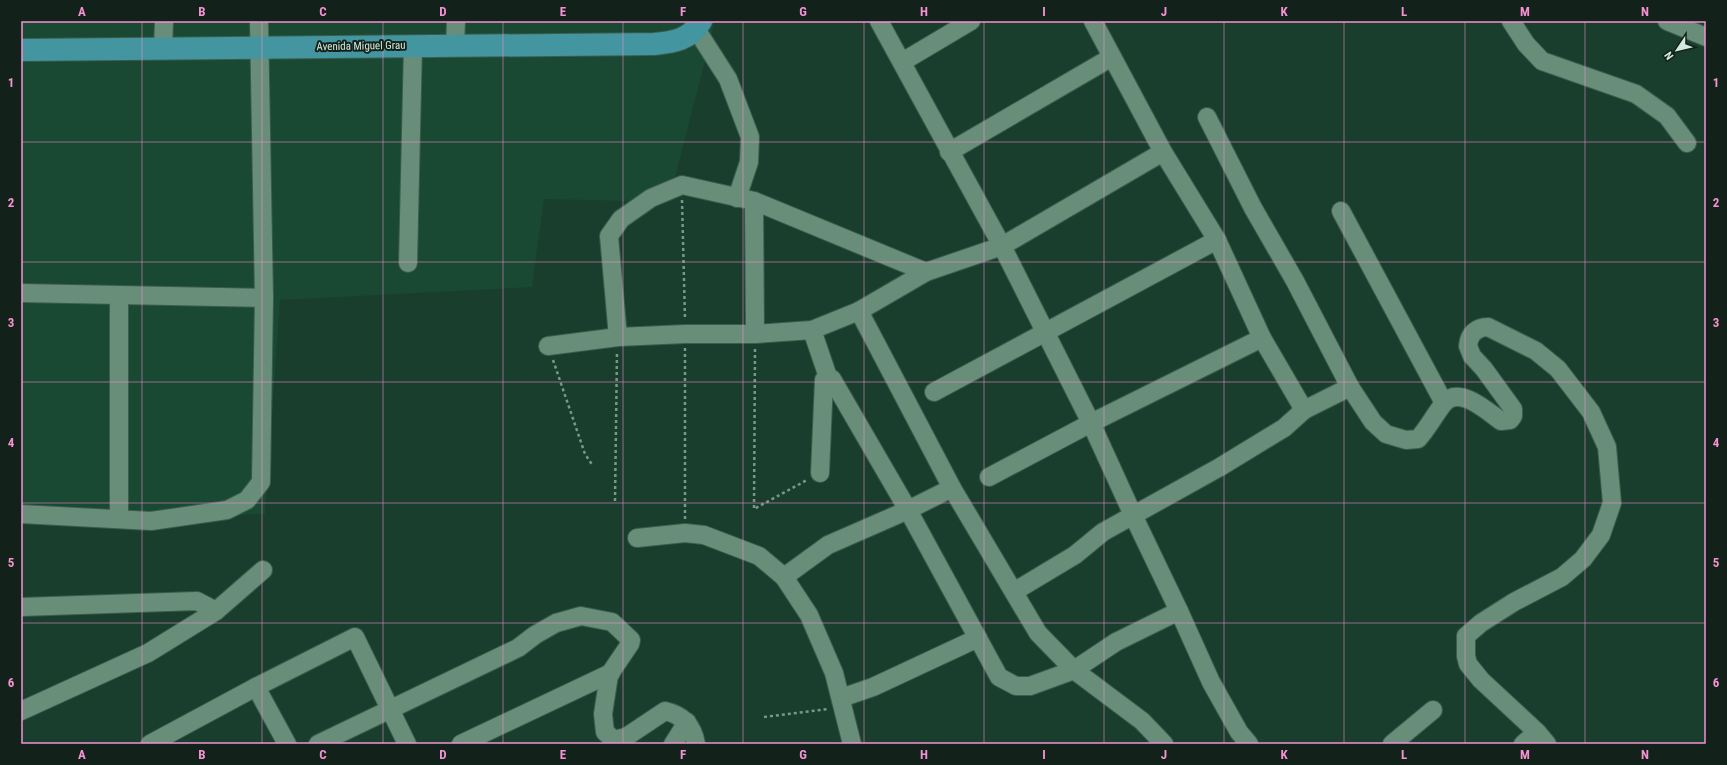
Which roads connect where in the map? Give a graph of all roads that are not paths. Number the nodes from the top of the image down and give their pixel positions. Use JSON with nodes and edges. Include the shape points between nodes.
{"nodes":[{"id":1,"x":164,"y":21,"type":"edge"},
{"id":2,"x":259,"y":21,"type":"edge"},
{"id":3,"x":456,"y":21,"type":"edge"},
{"id":4,"x":879,"y":21,"type":"edge"},
{"id":5,"x":971,"y":21,"type":"edge"},
{"id":6,"x":1093,"y":21,"type":"edge"},
{"id":7,"x":1512,"y":21,"type":"edge"},
{"id":8,"x":1667,"y":21,"type":"edge"},
{"id":9,"x":699,"y":25,"type":"edge"},
{"id":10,"x":1706,"y":37,"type":"edge"},
{"id":11,"x":413,"y":45,"type":"junction"},
{"id":12,"x":455,"y":45,"type":"junction"},
{"id":13,"x":259,"y":47,"type":"junction"},
{"id":14,"x":163,"y":48,"type":"junction"},
{"id":15,"x":21,"y":50,"type":"edge"},
{"id":16,"x":1112,"y":57,"type":"junction"},
{"id":17,"x":902,"y":62,"type":"junction"},
{"id":18,"x":1206,"y":117,"type":"dead end"},
{"id":19,"x":1687,"y":143,"type":"dead end"},
{"id":20,"x":949,"y":152,"type":"junction"},
{"id":21,"x":1163,"y":152,"type":"junction"},
{"id":22,"x":745,"y":200,"type":"junction"},
{"id":23,"x":1341,"y":211,"type":"dead end"},
{"id":24,"x":1217,"y":240,"type":"junction"},
{"id":25,"x":1002,"y":246,"type":"junction"},
{"id":26,"x":408,"y":263,"type":"dead end"},
{"id":27,"x":926,"y":272,"type":"junction"},
{"id":28,"x":21,"y":293,"type":"edge"},
{"id":29,"x":119,"y":295,"type":"junction"},
{"id":30,"x":264,"y":298,"type":"junction"},
{"id":31,"x":859,"y":311,"type":"junction"},
{"id":32,"x":812,"y":330,"type":"junction"},
{"id":33,"x":1046,"y":332,"type":"junction"},
{"id":34,"x":755,"y":334,"type":"junction"},
{"id":35,"x":618,"y":337,"type":"junction"},
{"id":36,"x":1262,"y":338,"type":"junction"},
{"id":37,"x":548,"y":346,"type":"road end"},
{"id":38,"x":828,"y":377,"type":"junction"},
{"id":39,"x":1350,"y":387,"type":"junction"},
{"id":40,"x":934,"y":392,"type":"dead end"},
{"id":41,"x":1444,"y":403,"type":"junction"},
{"id":42,"x":1304,"y":410,"type":"junction"},
{"id":43,"x":1091,"y":423,"type":"junction"},
{"id":44,"x":820,"y":473,"type":"road end"},
{"id":45,"x":989,"y":477,"type":"dead end"},
{"id":46,"x":952,"y":488,"type":"junction"},
{"id":47,"x":908,"y":510,"type":"junction"},
{"id":48,"x":21,"y":514,"type":"edge"},
{"id":49,"x":1132,"y":515,"type":"junction"},
{"id":50,"x":119,"y":519,"type":"junction"},
{"id":51,"x":637,"y":538,"type":"dead end"},
{"id":52,"x":263,"y":570,"type":"dead end"},
{"id":53,"x":784,"y":577,"type":"junction"},
{"id":54,"x":1014,"y":591,"type":"junction"},
{"id":55,"x":21,"y":607,"type":"edge"},
{"id":56,"x":216,"y":610,"type":"junction"},
{"id":57,"x":1179,"y":611,"type":"junction"},
{"id":58,"x":978,"y":638,"type":"junction"},
{"id":59,"x":1074,"y":670,"type":"junction"},
{"id":60,"x":611,"y":672,"type":"junction"},
{"id":61,"x":256,"y":686,"type":"junction"},
{"id":62,"x":842,"y":703,"type":"junction"},
{"id":63,"x":391,"y":710,"type":"junction"},
{"id":64,"x":1433,"y":710,"type":"dead end"},
{"id":65,"x":21,"y":711,"type":"edge"},
{"id":66,"x":688,"y":722,"type":"junction"},
{"id":67,"x":1542,"y":738,"type":"edge"},
{"id":68,"x":610,"y":742,"type":"edge"},
{"id":69,"x":150,"y":744,"type":"edge"},
{"id":70,"x":287,"y":744,"type":"edge"},
{"id":71,"x":318,"y":744,"type":"edge"},
{"id":72,"x":407,"y":744,"type":"edge"},
{"id":73,"x":461,"y":744,"type":"edge"},
{"id":74,"x":673,"y":744,"type":"edge"},
{"id":75,"x":696,"y":744,"type":"edge"},
{"id":76,"x":852,"y":744,"type":"edge"},
{"id":77,"x":1164,"y":744,"type":"edge"},
{"id":78,"x":1249,"y":744,"type":"edge"},
{"id":79,"x":1392,"y":744,"type":"edge"},
{"id":80,"x":1523,"y":744,"type":"edge"}],
"edges":[{"from":1,"to":14,"type":"street"},
{"from":2,"to":13,"type":"street"},
{"from":3,"to":12,"type":"street"},
{"from":4,"to":17,"type":"street"},
{"from":5,"to":17,"type":"street"},
{"from":6,"to":16,"type":"street"},
{"from":7,"to":19,"type":"street","via":[[1526,44],[1542,61],[1636,94],[1667,116]]},
{"from":8,"to":10,"type":"street"},
{"from":9,"to":12,"type":"main road","name":"Avenida Miguel Grau","via":[[688,36],[676,41],[654,44]]},
{"from":9,"to":22,"type":"street","via":[[728,79],[750,137]]},
{"from":11,"to":12,"type":"main road","name":"Avenida Miguel Grau"},
{"from":11,"to":13,"type":"main road","name":"Avenida Miguel Grau"},
{"from":11,"to":26,"type":"street"},
{"from":13,"to":14,"type":"main road","name":"Avenida Miguel Grau"},
{"from":13,"to":30,"type":"street"},
{"from":14,"to":15,"type":"main road","name":"Avenida Miguel Grau"},
{"from":16,"to":20,"type":"street"},
{"from":16,"to":21,"type":"street"},
{"from":17,"to":20,"type":"street"},
{"from":18,"to":39,"type":"street"},
{"from":20,"to":25,"type":"street"},
{"from":21,"to":24,"type":"street"},
{"from":21,"to":25,"type":"street"},
{"from":22,"to":27,"type":"street"},
{"from":22,"to":34,"type":"street"},
{"from":22,"to":35,"type":"street","via":[[682,185],[651,198],[621,219],[609,236]]},
{"from":23,"to":41,"type":"street"},
{"from":24,"to":33,"type":"street"},
{"from":24,"to":36,"type":"street"},
{"from":25,"to":27,"type":"street"},
{"from":25,"to":33,"type":"street"},
{"from":27,"to":31,"type":"street"},
{"from":28,"to":29,"type":"street"},
{"from":29,"to":30,"type":"street"},
{"from":29,"to":50,"type":"street"},
{"from":30,"to":50,"type":"street","via":[[261,482],[247,500],[227,510],[151,521]]},
{"from":31,"to":32,"type":"street"},
{"from":31,"to":46,"type":"street"},
{"from":32,"to":34,"type":"street"},
{"from":32,"to":38,"type":"street"},
{"from":33,"to":40,"type":"street"},
{"from":33,"to":43,"type":"street"},
{"from":34,"to":35,"type":"street"},
{"from":35,"to":37,"type":"street"},
{"from":36,"to":42,"type":"street"},
{"from":36,"to":43,"type":"street"},
{"from":38,"to":44,"type":"street","via":[[824,380]]},
{"from":38,"to":47,"type":"street","via":[[832,379]]},
{"from":39,"to":41,"type":"street","via":[[1374,422],[1386,434],[1406,440],[1418,439]]},
{"from":39,"to":42,"type":"street"},
{"from":41,"to":67,"type":"street","via":[[1450,398],[1460,396],[1501,421],[1510,420],[1513,416],[1513,409],[1472,356],[1468,346],[1472,334],[1481,327],[1488,327],[1536,351],[1558,369],[1591,412],[1607,447],[1612,503],[1601,536],[1583,559],[1562,577],[1514,602],[1466,636],[1468,664],[1481,680]]},
{"from":42,"to":49,"type":"street","via":[[1284,428],[1220,467]]},
{"from":43,"to":45,"type":"street"},
{"from":43,"to":49,"type":"street"},
{"from":46,"to":47,"type":"street"},
{"from":46,"to":54,"type":"street"},
{"from":47,"to":53,"type":"street","via":[[828,545]]},
{"from":47,"to":58,"type":"street"},
{"from":48,"to":50,"type":"street"},
{"from":49,"to":54,"type":"street","via":[[1103,532],[1074,555]]},
{"from":49,"to":57,"type":"street"},
{"from":51,"to":53,"type":"street","via":[[685,533],[704,535],[759,556]]},
{"from":52,"to":56,"type":"street"},
{"from":53,"to":62,"type":"street","via":[[809,615],[834,674]]},
{"from":54,"to":59,"type":"street","via":[[1038,633]]},
{"from":55,"to":56,"type":"street","via":[[197,601]]},
{"from":56,"to":65,"type":"street","via":[[148,653]]},
{"from":57,"to":59,"type":"street","via":[[1116,642]]},
{"from":57,"to":78,"type":"street","via":[[1211,682],[1239,732]]},
{"from":58,"to":59,"type":"street","via":[[999,677],[1016,686],[1030,686]]},
{"from":58,"to":62,"type":"street"},
{"from":59,"to":77,"type":"street","via":[[1142,721]]},
{"from":60,"to":63,"type":"street","via":[[631,640],[612,622],[581,616],[556,623],[534,635],[518,648]]},
{"from":60,"to":68,"type":"street","via":[[603,714],[605,732]]},
{"from":60,"to":73,"type":"street"},
{"from":61,"to":63,"type":"street","via":[[355,637]]},
{"from":61,"to":69,"type":"street"},
{"from":61,"to":70,"type":"street"},
{"from":62,"to":76,"type":"street"},
{"from":63,"to":71,"type":"street"},
{"from":63,"to":72,"type":"street"},
{"from":64,"to":79,"type":"street"},
{"from":66,"to":68,"type":"street","via":[[675,713],[665,711],[626,737]]},
{"from":66,"to":74,"type":"street"},
{"from":66,"to":75,"type":"street"},
{"from":67,"to":80,"type":"street"}]}
